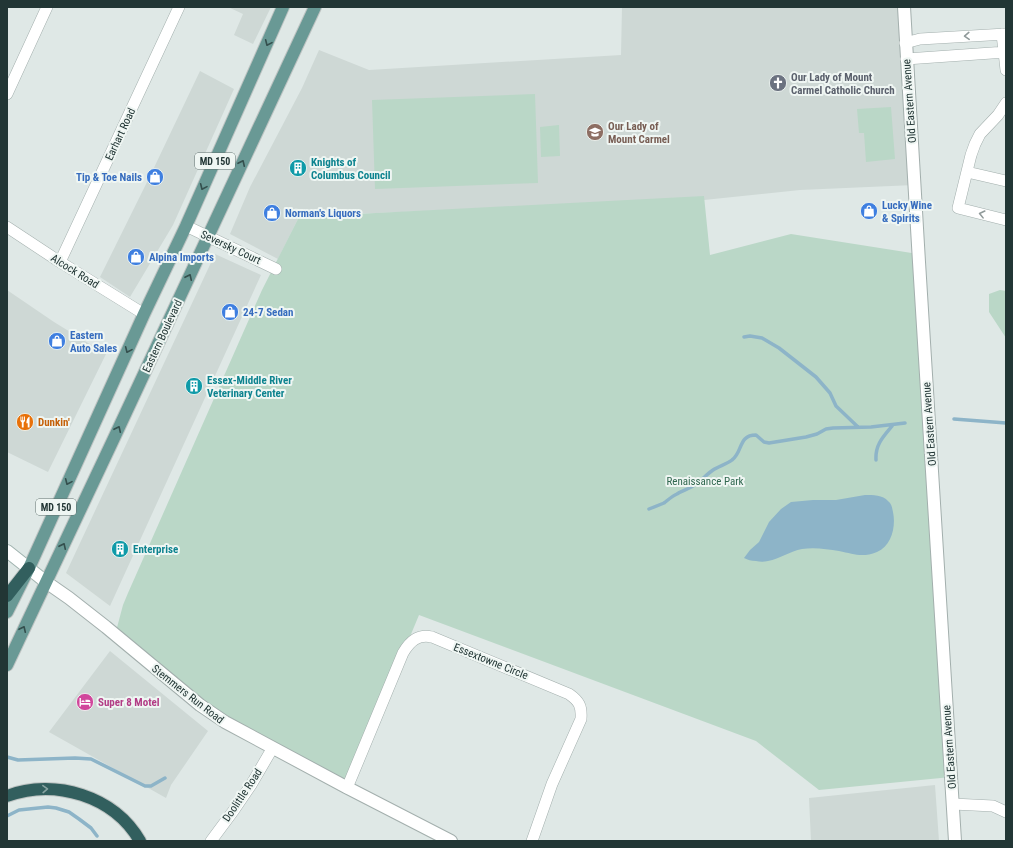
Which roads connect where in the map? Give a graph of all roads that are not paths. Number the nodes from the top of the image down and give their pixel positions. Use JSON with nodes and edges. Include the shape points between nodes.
{"nodes":[{"id":1,"x":47,"y":7,"type":"edge"},
{"id":2,"x":179,"y":7,"type":"edge"},
{"id":3,"x":283,"y":7,"type":"edge"},
{"id":4,"x":315,"y":7,"type":"edge"},
{"id":5,"x":904,"y":7,"type":"edge"},
{"id":6,"x":1004,"y":34,"type":"edge"},
{"id":7,"x":905,"y":43,"type":"junction"},
{"id":8,"x":1005,"y":52,"type":"edge"},
{"id":9,"x":906,"y":59,"type":"junction"},
{"id":10,"x":1006,"y":70,"type":"edge"},
{"id":11,"x":7,"y":94,"type":"edge"},
{"id":12,"x":1006,"y":103,"type":"edge"},
{"id":13,"x":967,"y":172,"type":"junction"},
{"id":14,"x":1006,"y":181,"type":"edge"},
{"id":15,"x":1006,"y":220,"type":"edge"},
{"id":16,"x":186,"y":226,"type":"junction"},
{"id":17,"x":7,"y":227,"type":"edge"},
{"id":18,"x":208,"y":237,"type":"junction"},
{"id":19,"x":60,"y":262,"type":"junction"},
{"id":20,"x":276,"y":269,"type":"dead end"},
{"id":21,"x":144,"y":314,"type":"junction"},
{"id":22,"x":7,"y":551,"type":"edge"},
{"id":23,"x":29,"y":568,"type":"junction"},
{"id":24,"x":46,"y":582,"type":"junction"},
{"id":25,"x":7,"y":596,"type":"edge"},
{"id":26,"x":7,"y":612,"type":"edge"},
{"id":27,"x":7,"y":665,"type":"edge"},
{"id":28,"x":272,"y":749,"type":"junction"},
{"id":29,"x":347,"y":788,"type":"junction"},
{"id":30,"x":7,"y":796,"type":"edge"},
{"id":31,"x":953,"y":804,"type":"junction"},
{"id":32,"x":1006,"y":812,"type":"edge"},
{"id":33,"x":140,"y":841,"type":"edge"},
{"id":34,"x":211,"y":841,"type":"edge"},
{"id":35,"x":452,"y":841,"type":"edge"},
{"id":36,"x":532,"y":841,"type":"edge"},
{"id":37,"x":955,"y":841,"type":"edge"}],
"edges":[{"from":1,"to":11,"type":"street"},
{"from":2,"to":19,"type":"street","name":"Earhart Road"},
{"from":3,"to":16,"type":"main road","number":"MD 150","one_way":true},
{"from":18,"to":4,"type":"main road","name":"Eastern Boulevard","number":"MD 150","one_way":true},
{"from":5,"to":7,"type":"street","name":"Old Eastern Avenue"},
{"from":6,"to":7,"type":"street","one_way":true,"via":[[920,39]]},
{"from":6,"to":8,"type":"street"},
{"from":7,"to":9,"type":"street","name":"Old Eastern Avenue"},
{"from":8,"to":9,"type":"street"},
{"from":8,"to":10,"type":"street"},
{"from":9,"to":31,"type":"street","name":"Old Eastern Avenue"},
{"from":12,"to":13,"type":"street","via":[[980,134]]},
{"from":13,"to":14,"type":"street"},
{"from":15,"to":13,"type":"street","one_way":true,"via":[[958,208]]},
{"from":16,"to":18,"type":"street","name":"Seversky Court"},
{"from":16,"to":21,"type":"main road","number":"MD 150"},
{"from":17,"to":19,"type":"street","name":"Alcock Road"},
{"from":18,"to":20,"type":"street","name":"Seversky Court"},
{"from":24,"to":18,"type":"main road","name":"Eastern Boulevard","number":"MD 150","one_way":true},
{"from":19,"to":21,"type":"street","name":"Alcock Road"},
{"from":21,"to":23,"type":"main road","number":"MD 150","one_way":true},
{"from":22,"to":23,"type":"street","name":"Stemmers Run Road"},
{"from":23,"to":24,"type":"street","name":"Stemmers Run Road"},
{"from":23,"to":25,"type":"highway"},
{"from":23,"to":26,"type":"main road","number":"MD 150"},
{"from":27,"to":24,"type":"main road","name":"Eastern Boulevard","number":"MD 150","one_way":true},
{"from":24,"to":28,"type":"street","name":"Stemmers Run Road","via":[[106,627],[200,705]]},
{"from":28,"to":29,"type":"street","name":"Stemmers Run Road"},
{"from":28,"to":34,"type":"street","name":"Doolittle Road","via":[[251,785]]},
{"from":29,"to":35,"type":"street","name":"Stemmers Run Road"},
{"from":29,"to":36,"type":"street","name":"Essextowne Circle","via":[[406,647],[420,637],[432,637],[569,694],[581,707],[581,719],[552,784]]},
{"from":30,"to":33,"type":"highway","one_way":true,"via":[[50,788],[86,795],[116,812]]},
{"from":31,"to":32,"type":"street","via":[[993,806]]},
{"from":31,"to":37,"type":"street","name":"Old Eastern Avenue"}]}
